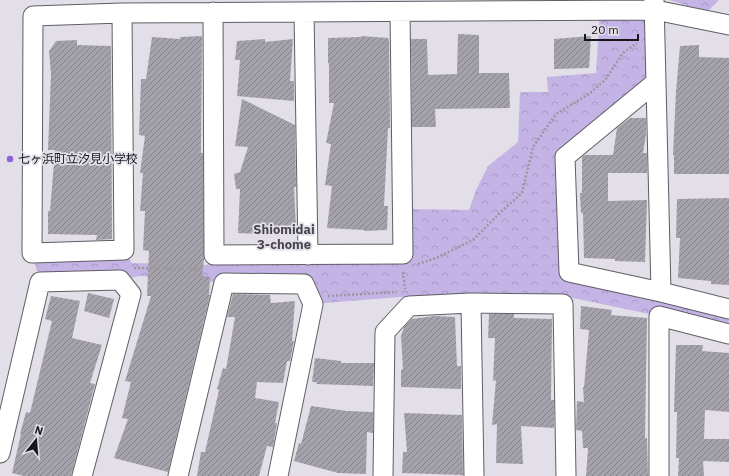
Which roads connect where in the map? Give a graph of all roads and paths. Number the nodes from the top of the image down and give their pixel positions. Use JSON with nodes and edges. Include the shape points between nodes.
{"nodes":[{"id":1,"x":654,"y":5,"type":"edge"},
{"id":2,"x":213,"y":12,"type":"junction"},
{"id":3,"x":304,"y":12,"type":"junction"},
{"id":4,"x":400,"y":12,"type":"junction"},
{"id":5,"x":122,"y":13,"type":"junction"},
{"id":6,"x":729,"y":26,"type":"edge"},
{"id":7,"x":655,"y":30,"type":"junction"},
{"id":8,"x":656,"y":82,"type":"junction"},
{"id":9,"x":308,"y":254,"type":"junction"},
{"id":10,"x":416,"y":264,"type":"dead end"},
{"id":11,"x":403,"y":265,"type":"dead end"},
{"id":12,"x":132,"y":268,"type":"dead end"},
{"id":13,"x":204,"y":269,"type":"dead end"},
{"id":14,"x":398,"y":292,"type":"dead end"},
{"id":15,"x":405,"y":292,"type":"dead end"},
{"id":16,"x":661,"y":292,"type":"junction"},
{"id":17,"x":322,"y":297,"type":"dead end"},
{"id":18,"x":471,"y":303,"type":"junction"},
{"id":19,"x":729,"y":309,"type":"edge"},
{"id":20,"x":729,"y":334,"type":"edge"},
{"id":21,"x":0,"y":453,"type":"edge"},
{"id":22,"x":82,"y":476,"type":"edge"},
{"id":23,"x":178,"y":476,"type":"edge"},
{"id":24,"x":278,"y":476,"type":"edge"},
{"id":25,"x":383,"y":476,"type":"edge"},
{"id":26,"x":474,"y":476,"type":"edge"},
{"id":27,"x":566,"y":476,"type":"edge"},
{"id":28,"x":659,"y":476,"type":"edge"}],
"edges":[{"from":1,"to":4,"type":"street"},
{"from":1,"to":6,"type":"street"},
{"from":1,"to":7,"type":"street"},
{"from":2,"to":3,"type":"street"},
{"from":2,"to":5,"type":"street"},
{"from":2,"to":9,"type":"street","via":[[214,255]]},
{"from":3,"to":4,"type":"street"},
{"from":3,"to":9,"type":"street"},
{"from":4,"to":9,"type":"street","via":[[403,254]]},
{"from":5,"to":5,"type":"street","via":[[124,250],[32,253],[33,16]]},
{"from":7,"to":8,"type":"street"},
{"from":7,"to":10,"type":"path","via":[[623,52],[600,85],[556,114],[533,147],[522,193],[473,240],[436,258]]},
{"from":8,"to":16,"type":"street"},
{"from":8,"to":16,"type":"street","via":[[565,157],[569,272]]},
{"from":11,"to":15,"type":"path"},
{"from":12,"to":13,"type":"path"},
{"from":14,"to":17,"type":"path"},
{"from":16,"to":19,"type":"street"},
{"from":18,"to":25,"type":"street","via":[[409,306],[384,332]]},
{"from":18,"to":26,"type":"street"},
{"from":18,"to":27,"type":"street","via":[[563,304]]},
{"from":20,"to":28,"type":"street","via":[[659,316]]},
{"from":21,"to":22,"type":"street","via":[[40,282],[120,280],[131,294]]},
{"from":23,"to":24,"type":"street","via":[[224,283],[304,284],[313,304]]}]}
